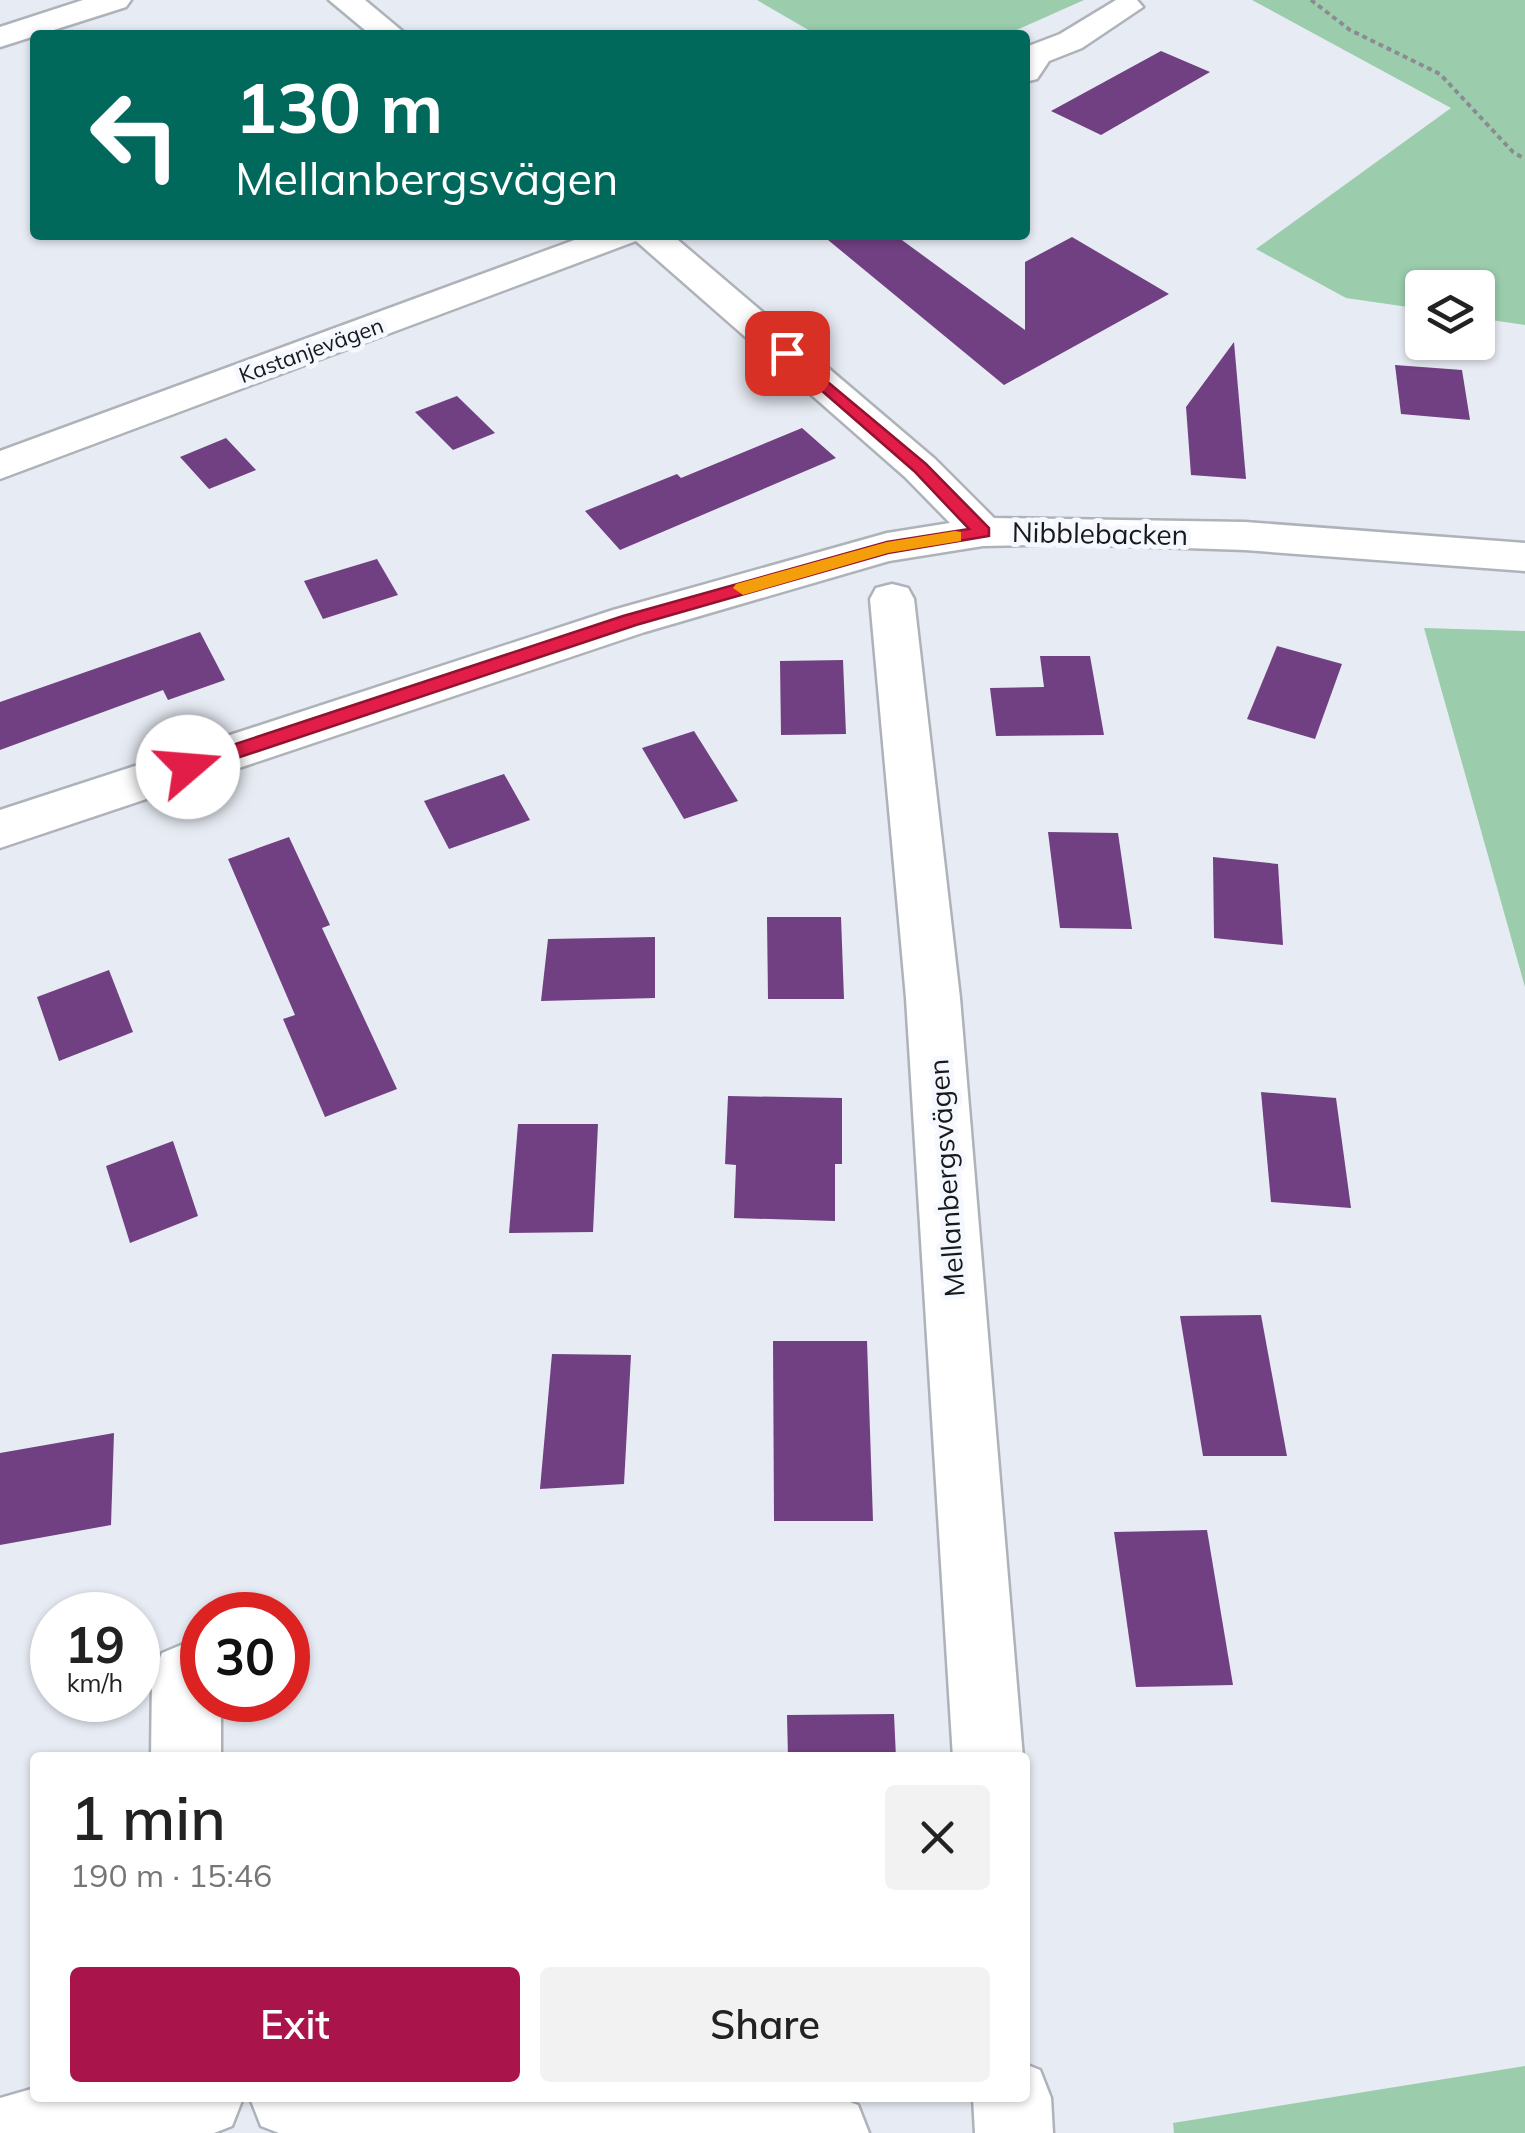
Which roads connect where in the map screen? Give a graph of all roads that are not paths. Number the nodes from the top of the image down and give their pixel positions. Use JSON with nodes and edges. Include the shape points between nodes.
{"nodes":[{"id":1,"x":115,"y":0,"type":"edge"},
{"id":2,"x":345,"y":0,"type":"edge"},
{"id":3,"x":1127,"y":7,"type":"dead end"},
{"id":4,"x":384,"y":30,"type":"edge"},
{"id":5,"x":0,"y":36,"type":"edge"},
{"id":6,"x":1030,"y":64,"type":"edge"},
{"id":7,"x":609,"y":240,"type":"edge"},
{"id":8,"x":656,"y":240,"type":"edge"},
{"id":9,"x":0,"y":466,"type":"edge"},
{"id":10,"x":983,"y":532,"type":"junction"},
{"id":11,"x":1525,"y":557,"type":"edge"},
{"id":12,"x":892,"y":599,"type":"dead end"},
{"id":13,"x":0,"y":829,"type":"edge"},
{"id":14,"x":186,"y":1722,"type":"edge"},
{"id":15,"x":186,"y":1752,"type":"edge"},
{"id":16,"x":988,"y":1752,"type":"edge"},
{"id":17,"x":171,"y":2102,"type":"edge"},
{"id":18,"x":307,"y":2102,"type":"edge"},
{"id":19,"x":1012,"y":2102,"type":"edge"},
{"id":20,"x":418,"y":2126,"type":"edge"},
{"id":21,"x":10,"y":2133,"type":"edge"},
{"id":22,"x":830,"y":2133,"type":"edge"},
{"id":23,"x":1014,"y":2133,"type":"edge"}],
"edges":[{"from":1,"to":5,"type":"street"},
{"from":2,"to":4,"type":"street"},
{"from":3,"to":6,"type":"street","via":[[1037,54]]},
{"from":7,"to":9,"type":"street","name":"Kastanjevägen"},
{"from":8,"to":10,"type":"street","via":[[920,468]]},
{"from":10,"to":11,"type":"street","name":"Nibblebacken","via":[[1246,536]]},
{"from":10,"to":13,"type":"street","name":"Nibblebacken","via":[[887,548],[629,621]]},
{"from":12,"to":16,"type":"street","name":"Mellanbergsvägen","via":[[933,998]]},
{"from":14,"to":15,"type":"street"},
{"from":17,"to":21,"type":"street"},
{"from":18,"to":20,"type":"street"},
{"from":19,"to":23,"type":"street"},
{"from":20,"to":22,"type":"street","via":[[544,2117]]}]}
